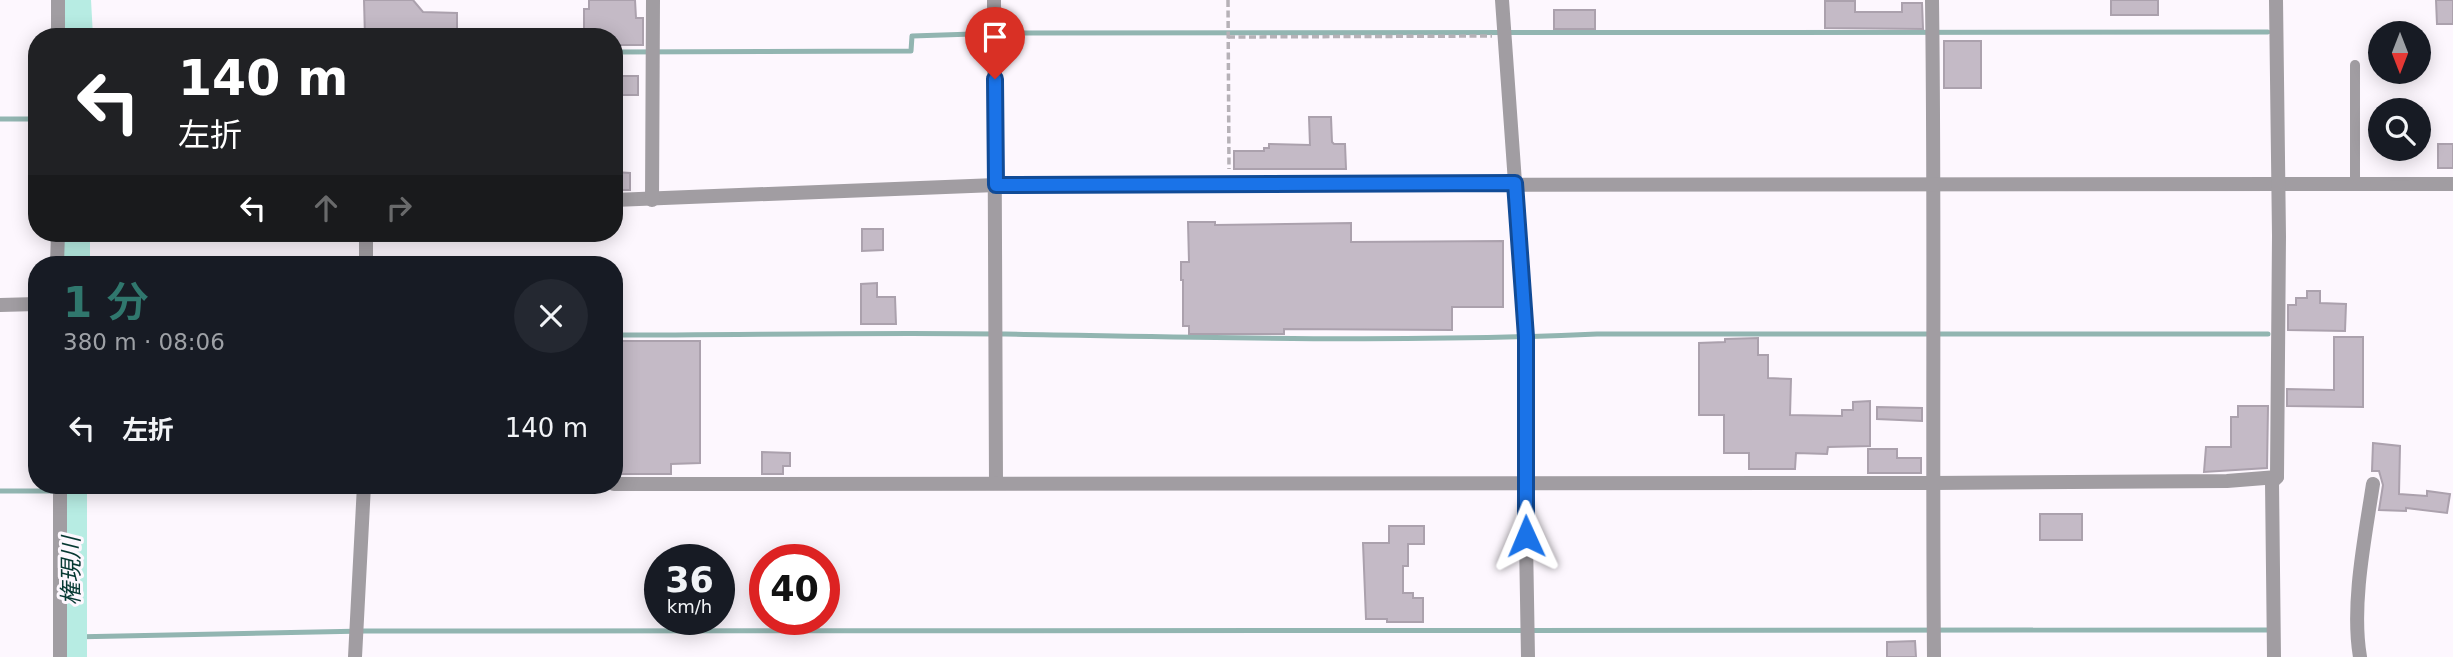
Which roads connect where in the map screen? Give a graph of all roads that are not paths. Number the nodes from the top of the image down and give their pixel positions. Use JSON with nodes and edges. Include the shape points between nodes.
{"nodes":[{"id":1,"x":58,"y":0,"type":"edge"},
{"id":2,"x":653,"y":0,"type":"edge"},
{"id":3,"x":994,"y":0,"type":"edge"},
{"id":4,"x":1502,"y":0,"type":"edge"},
{"id":5,"x":1932,"y":0,"type":"edge"},
{"id":6,"x":2276,"y":0,"type":"edge"},
{"id":7,"x":58,"y":28,"type":"edge"},
{"id":8,"x":2355,"y":65,"type":"dead end"},
{"id":9,"x":1515,"y":183,"type":"junction"},
{"id":10,"x":2278,"y":183,"type":"junction"},
{"id":11,"x":2355,"y":183,"type":"junction"},
{"id":12,"x":1935,"y":184,"type":"junction"},
{"id":13,"x":2453,"y":184,"type":"edge"},
{"id":14,"x":996,"y":185,"type":"junction"},
{"id":15,"x":623,"y":200,"type":"edge"},
{"id":16,"x":652,"y":200,"type":"junction"},
{"id":17,"x":28,"y":304,"type":"edge"},
{"id":18,"x":0,"y":305,"type":"edge"},
{"id":19,"x":2277,"y":477,"type":"junction"},
{"id":20,"x":996,"y":482,"type":"junction"},
{"id":21,"x":1525,"y":482,"type":"junction"},
{"id":22,"x":1932,"y":483,"type":"junction"},
{"id":23,"x":623,"y":484,"type":"edge"},
{"id":24,"x":2373,"y":484,"type":"dead end"},
{"id":25,"x":60,"y":494,"type":"edge"},
{"id":26,"x":364,"y":494,"type":"edge"},
{"id":27,"x":60,"y":657,"type":"edge"},
{"id":28,"x":355,"y":657,"type":"edge"},
{"id":29,"x":1528,"y":657,"type":"edge"},
{"id":30,"x":1934,"y":657,"type":"edge"},
{"id":31,"x":2274,"y":657,"type":"edge"},
{"id":32,"x":2360,"y":657,"type":"edge"}],
"edges":[{"from":1,"to":7,"type":"street"},
{"from":2,"to":16,"type":"street"},
{"from":3,"to":14,"type":"street"},
{"from":4,"to":9,"type":"street"},
{"from":5,"to":12,"type":"street"},
{"from":6,"to":10,"type":"street"},
{"from":8,"to":11,"type":"lane"},
{"from":9,"to":12,"type":"street"},
{"from":9,"to":14,"type":"street"},
{"from":9,"to":21,"type":"street","via":[[1526,337]]},
{"from":10,"to":11,"type":"street"},
{"from":10,"to":12,"type":"street"},
{"from":10,"to":19,"type":"street"},
{"from":11,"to":13,"type":"street"},
{"from":12,"to":22,"type":"street"},
{"from":14,"to":16,"type":"street"},
{"from":14,"to":20,"type":"street"},
{"from":15,"to":16,"type":"street"},
{"from":17,"to":18,"type":"street"},
{"from":19,"to":22,"type":"street"},
{"from":19,"to":31,"type":"street","via":[[2272,482]]},
{"from":20,"to":21,"type":"street"},
{"from":20,"to":23,"type":"street"},
{"from":21,"to":22,"type":"street"},
{"from":21,"to":29,"type":"street"},
{"from":22,"to":30,"type":"street"},
{"from":24,"to":32,"type":"street","via":[[2361,561]]},
{"from":25,"to":27,"type":"street"},
{"from":26,"to":28,"type":"street"}]}
